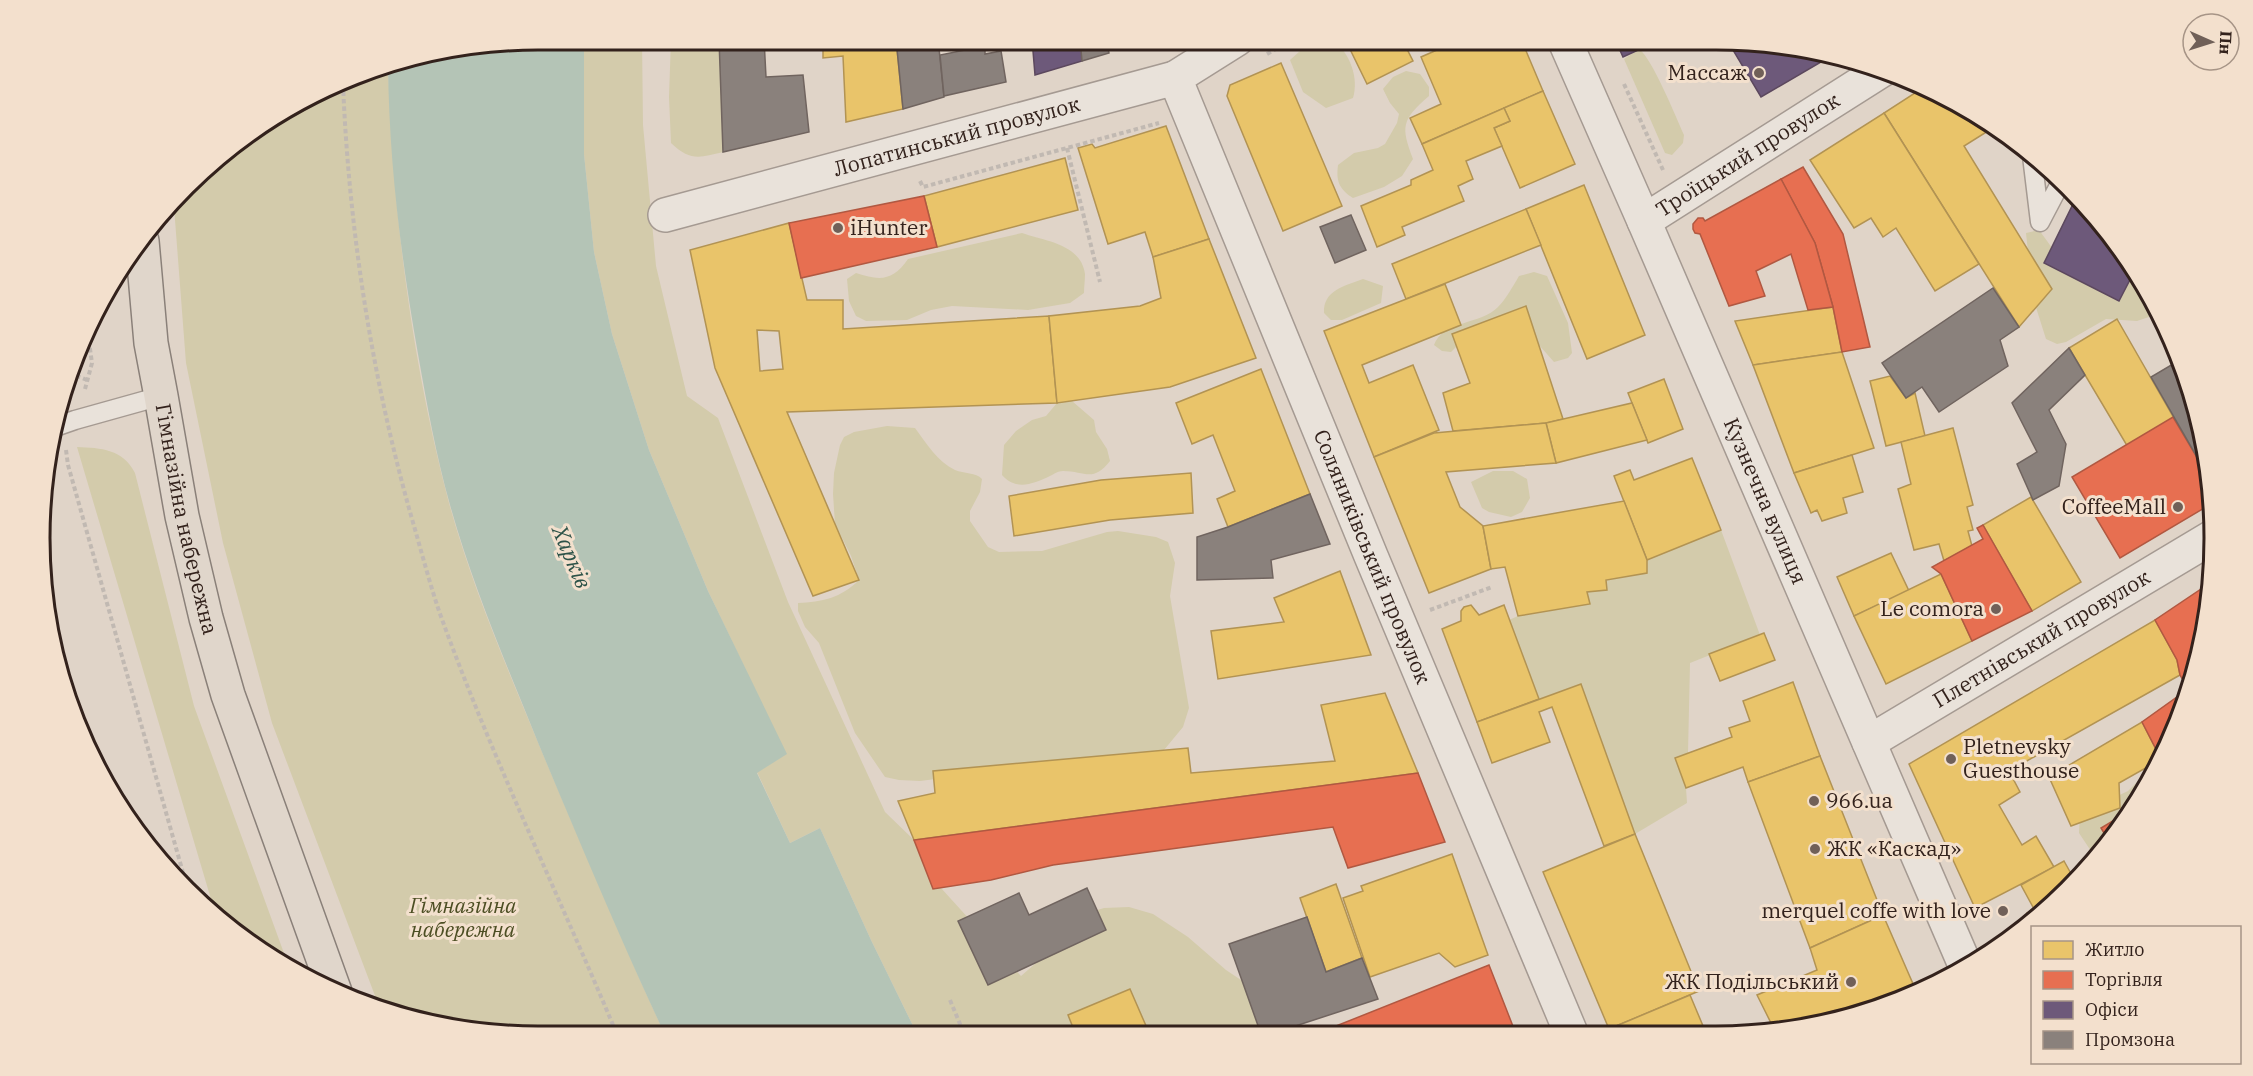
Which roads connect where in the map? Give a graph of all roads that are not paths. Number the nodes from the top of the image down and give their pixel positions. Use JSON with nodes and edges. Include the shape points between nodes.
{"nodes":[{"id":1,"x":1220,"y":50,"type":"edge"},
{"id":2,"x":1569,"y":50,"type":"edge"},
{"id":3,"x":1873,"y":76,"type":"edge"},
{"id":4,"x":1175,"y":78,"type":"junction"},
{"id":5,"x":2033,"y":168,"type":"edge"},
{"id":6,"x":2057,"y":190,"type":"edge"},
{"id":7,"x":665,"y":215,"type":"dead end"},
{"id":8,"x":1644,"y":221,"type":"junction"},
{"id":9,"x":143,"y":251,"type":"edge"},
{"id":10,"x":160,"y":396,"type":"junction"},
{"id":11,"x":63,"y":424,"type":"edge"},
{"id":12,"x":2204,"y":542,"type":"edge"},
{"id":13,"x":1869,"y":742,"type":"junction"},
{"id":14,"x":1962,"y":959,"type":"edge"},
{"id":15,"x":330,"y":979,"type":"edge"},
{"id":16,"x":1568,"y":1026,"type":"edge"}],
"edges":[{"from":1,"to":4,"type":"street","name":"Лопатинський провулок"},
{"from":2,"to":8,"type":"street","name":"Кузнечна вулиця"},
{"from":3,"to":8,"type":"street","name":"Троїцький провулок"},
{"from":4,"to":7,"type":"street","name":"Лопатинський провулок"},
{"from":4,"to":16,"type":"street","name":"Соляниківський провулок"},
{"from":5,"to":6,"type":"lane","via":[[2040,222]]},
{"from":8,"to":13,"type":"street","name":"Кузнечна вулиця"},
{"from":9,"to":10,"type":"main road","name":"Гімназійна набережна"},
{"from":10,"to":11,"type":"lane"},
{"from":10,"to":15,"type":"main road","name":"Гімназійна набережна","via":[[182,516],[228,694]]},
{"from":12,"to":13,"type":"street","name":"Плетнівський провулок"},
{"from":13,"to":14,"type":"street","name":"Кузнечна вулиця"}]}
